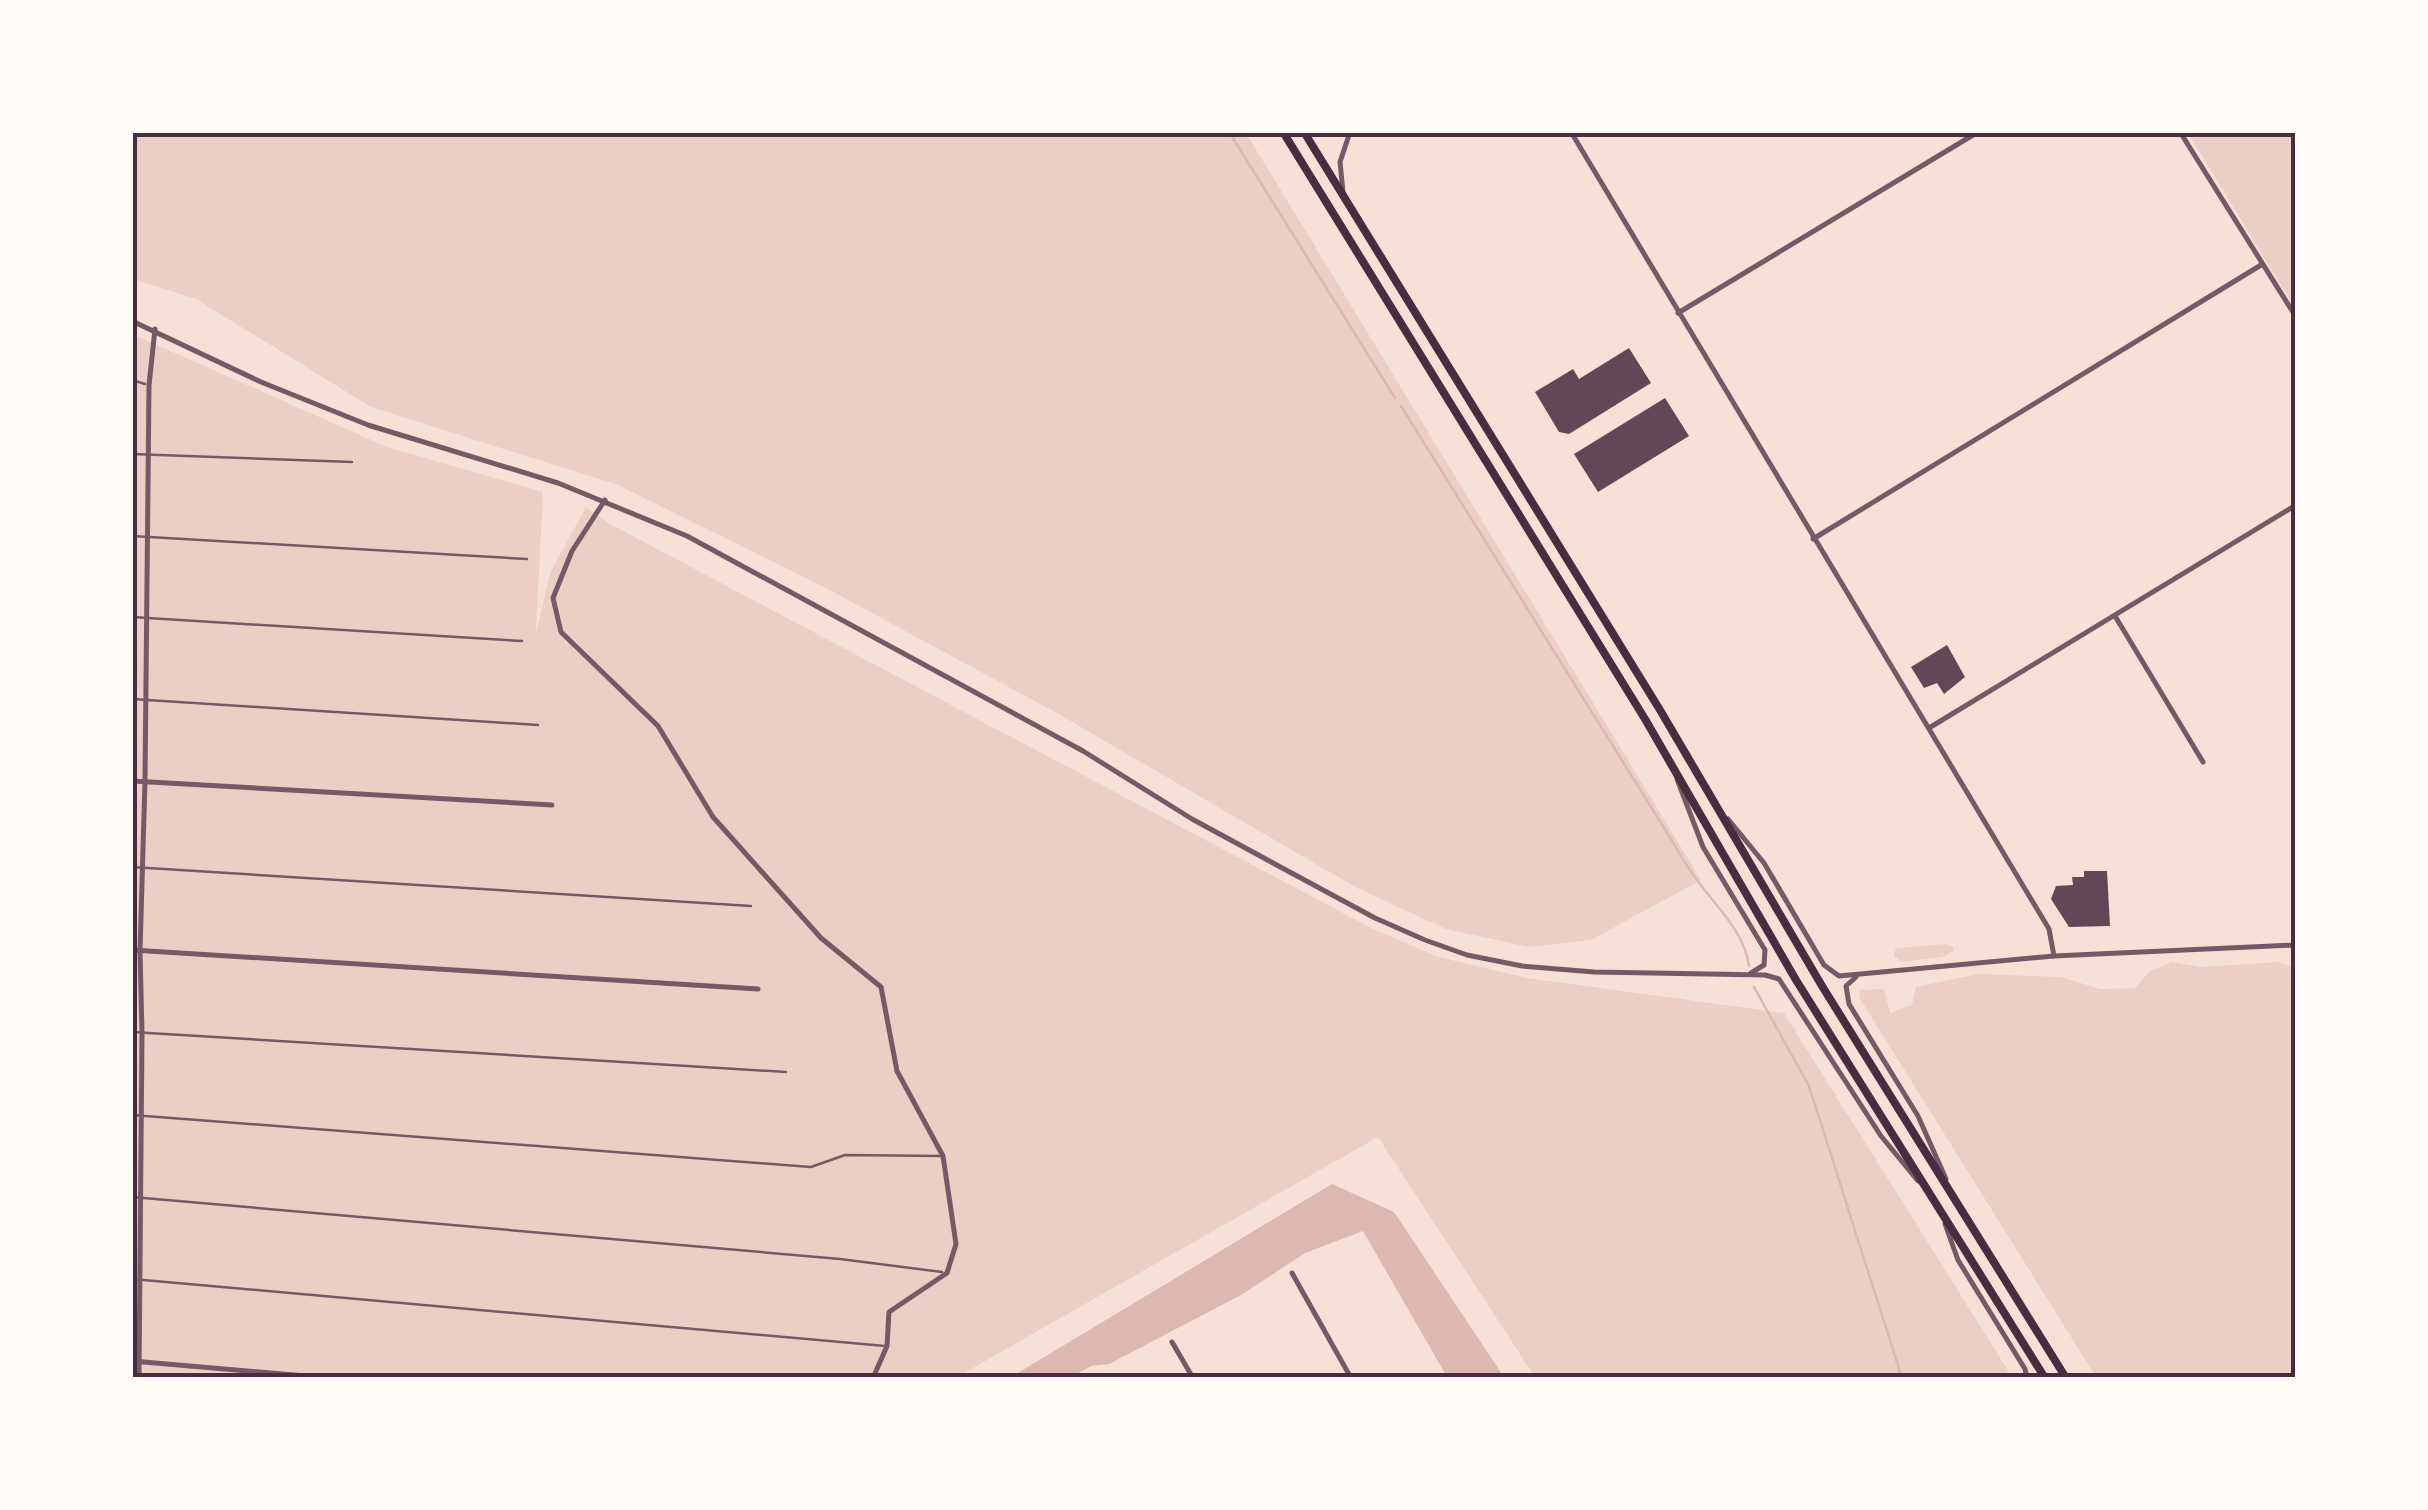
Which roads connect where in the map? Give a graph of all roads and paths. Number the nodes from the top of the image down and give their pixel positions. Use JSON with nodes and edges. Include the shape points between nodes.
{"nodes":[{"id":1,"x":1283,"y":132,"type":"edge"},
{"id":2,"x":1304,"y":132,"type":"edge"},
{"id":3,"x":1350,"y":132,"type":"edge"},
{"id":4,"x":1572,"y":132,"type":"edge"},
{"id":5,"x":1978,"y":132,"type":"edge"},
{"id":6,"x":2180,"y":132,"type":"edge"},
{"id":7,"x":1344,"y":195,"type":"junction"},
{"id":8,"x":2261,"y":265,"type":"junction"},
{"id":9,"x":2293,"y":309,"type":"edge"},
{"id":10,"x":1678,"y":314,"type":"junction"},
{"id":11,"x":2296,"y":318,"type":"edge"},
{"id":12,"x":132,"y":321,"type":"edge"},
{"id":13,"x":155,"y":329,"type":"junction"},
{"id":14,"x":132,"y":380,"type":"edge"},
{"id":15,"x":149,"y":385,"type":"junction"},
{"id":16,"x":132,"y":454,"type":"edge"},
{"id":17,"x":149,"y":455,"type":"junction"},
{"id":18,"x":352,"y":462,"type":"dead end"},
{"id":19,"x":605,"y":500,"type":"junction"},
{"id":20,"x":2296,"y":505,"type":"edge"},
{"id":21,"x":132,"y":536,"type":"edge"},
{"id":22,"x":147,"y":537,"type":"junction"},
{"id":23,"x":1814,"y":539,"type":"junction"},
{"id":24,"x":527,"y":560,"type":"dead end"},
{"id":25,"x":2116,"y":616,"type":"junction"},
{"id":26,"x":132,"y":617,"type":"edge"},
{"id":27,"x":146,"y":618,"type":"junction"},
{"id":28,"x":522,"y":642,"type":"dead end"},
{"id":29,"x":132,"y":699,"type":"edge"},
{"id":30,"x":146,"y":700,"type":"junction"},
{"id":31,"x":538,"y":725,"type":"dead end"},
{"id":32,"x":1929,"y":728,"type":"junction"},
{"id":33,"x":1670,"y":762,"type":"junction"},
{"id":34,"x":2203,"y":762,"type":"dead end"},
{"id":35,"x":132,"y":780,"type":"edge"},
{"id":36,"x":146,"y":781,"type":"junction"},
{"id":37,"x":1714,"y":803,"type":"junction"},
{"id":38,"x":552,"y":806,"type":"dead end"},
{"id":39,"x":132,"y":867,"type":"edge"},
{"id":40,"x":142,"y":867,"type":"junction"},
{"id":41,"x":751,"y":906,"type":"dead end"},
{"id":42,"x":2296,"y":945,"type":"edge"},
{"id":43,"x":136,"y":950,"type":"edge"},
{"id":44,"x":2054,"y":956,"type":"junction"},
{"id":45,"x":1746,"y":974,"type":"junction"},
{"id":46,"x":1859,"y":976,"type":"junction"},
{"id":47,"x":758,"y":988,"type":"dead end"},
{"id":48,"x":132,"y":1032,"type":"edge"},
{"id":49,"x":142,"y":1032,"type":"junction"},
{"id":50,"x":786,"y":1072,"type":"dead end"},
{"id":51,"x":132,"y":1115,"type":"edge"},
{"id":52,"x":142,"y":1116,"type":"junction"},
{"id":53,"x":943,"y":1156,"type":"junction"},
{"id":54,"x":136,"y":1198,"type":"edge"},
{"id":55,"x":1956,"y":1201,"type":"junction"},
{"id":56,"x":1937,"y":1204,"type":"junction"},
{"id":57,"x":946,"y":1273,"type":"junction"},
{"id":58,"x":1292,"y":1274,"type":"dead end"},
{"id":59,"x":136,"y":1279,"type":"edge"},
{"id":60,"x":1172,"y":1342,"type":"dead end"},
{"id":61,"x":887,"y":1346,"type":"junction"},
{"id":62,"x":136,"y":1361,"type":"edge"},
{"id":63,"x":139,"y":1378,"type":"edge"},
{"id":64,"x":329,"y":1378,"type":"edge"},
{"id":65,"x":873,"y":1378,"type":"edge"},
{"id":66,"x":1193,"y":1378,"type":"edge"},
{"id":67,"x":1351,"y":1378,"type":"edge"},
{"id":68,"x":2027,"y":1378,"type":"edge"},
{"id":69,"x":2046,"y":1378,"type":"edge"},
{"id":70,"x":2066,"y":1378,"type":"edge"}],
"edges":[{"from":1,"to":33,"type":"highway"},
{"from":2,"to":7,"type":"highway"},
{"from":3,"to":7,"type":"street","via":[[1340,162]]},
{"from":4,"to":10,"type":"street"},
{"from":5,"to":10,"type":"street"},
{"from":6,"to":8,"type":"street"},
{"from":7,"to":37,"type":"highway"},
{"from":8,"to":9,"type":"street"},
{"from":8,"to":23,"type":"street"},
{"from":9,"to":11,"type":"street"},
{"from":10,"to":23,"type":"street"},
{"from":12,"to":13,"type":"street"},
{"from":13,"to":15,"type":"street"},
{"from":13,"to":19,"type":"street","via":[[368,425]]},
{"from":14,"to":15,"type":"lane"},
{"from":15,"to":17,"type":"street"},
{"from":16,"to":17,"type":"lane"},
{"from":17,"to":18,"type":"lane"},
{"from":17,"to":22,"type":"street"},
{"from":19,"to":45,"type":"street","via":[[843,619],[1192,819],[1426,940],[1522,966]]},
{"from":19,"to":53,"type":"street","via":[[572,551],[553,598],[561,632],[658,726],[714,817],[820,938],[881,987],[898,1071]]},
{"from":20,"to":25,"type":"street"},
{"from":21,"to":22,"type":"lane"},
{"from":22,"to":24,"type":"lane"},
{"from":22,"to":27,"type":"street"},
{"from":23,"to":32,"type":"street"},
{"from":25,"to":32,"type":"street"},
{"from":25,"to":34,"type":"street"},
{"from":26,"to":27,"type":"lane"},
{"from":27,"to":28,"type":"lane"},
{"from":27,"to":30,"type":"street"},
{"from":29,"to":30,"type":"lane"},
{"from":30,"to":31,"type":"lane"},
{"from":30,"to":36,"type":"street"},
{"from":32,"to":44,"type":"street","via":[[2049,928]]},
{"from":33,"to":45,"type":"street","via":[[1703,847],[1765,950],[1764,965]]},
{"from":33,"to":56,"type":"highway"},
{"from":35,"to":36,"type":"street"},
{"from":36,"to":38,"type":"street"},
{"from":36,"to":40,"type":"street"},
{"from":37,"to":46,"type":"street","via":[[1764,863],[1827,969]]},
{"from":37,"to":55,"type":"highway"},
{"from":39,"to":40,"type":"lane"},
{"from":40,"to":41,"type":"lane"},
{"from":40,"to":43,"type":"street"},
{"from":42,"to":44,"type":"street"},
{"from":43,"to":47,"type":"street"},
{"from":43,"to":49,"type":"street"},
{"from":44,"to":46,"type":"street"},
{"from":45,"to":56,"type":"street","via":[[1784,982],[1880,1136]]},
{"from":46,"to":55,"type":"street","via":[[1846,986],[1849,1004],[1918,1116]]},
{"from":48,"to":49,"type":"lane"},
{"from":49,"to":50,"type":"lane"},
{"from":49,"to":52,"type":"street"},
{"from":51,"to":52,"type":"lane"},
{"from":52,"to":53,"type":"lane","via":[[811,1167],[844,1154]]},
{"from":52,"to":54,"type":"street"},
{"from":53,"to":57,"type":"street","via":[[956,1244]]},
{"from":54,"to":57,"type":"lane"},
{"from":54,"to":59,"type":"street"},
{"from":55,"to":70,"type":"highway"},
{"from":56,"to":68,"type":"street","via":[[1958,1260]]},
{"from":56,"to":69,"type":"highway"},
{"from":57,"to":61,"type":"street","via":[[888,1312]]},
{"from":58,"to":67,"type":"street"},
{"from":59,"to":61,"type":"lane"},
{"from":59,"to":62,"type":"street"},
{"from":60,"to":66,"type":"street"},
{"from":61,"to":65,"type":"street"},
{"from":62,"to":63,"type":"street"},
{"from":62,"to":64,"type":"street"}]}
